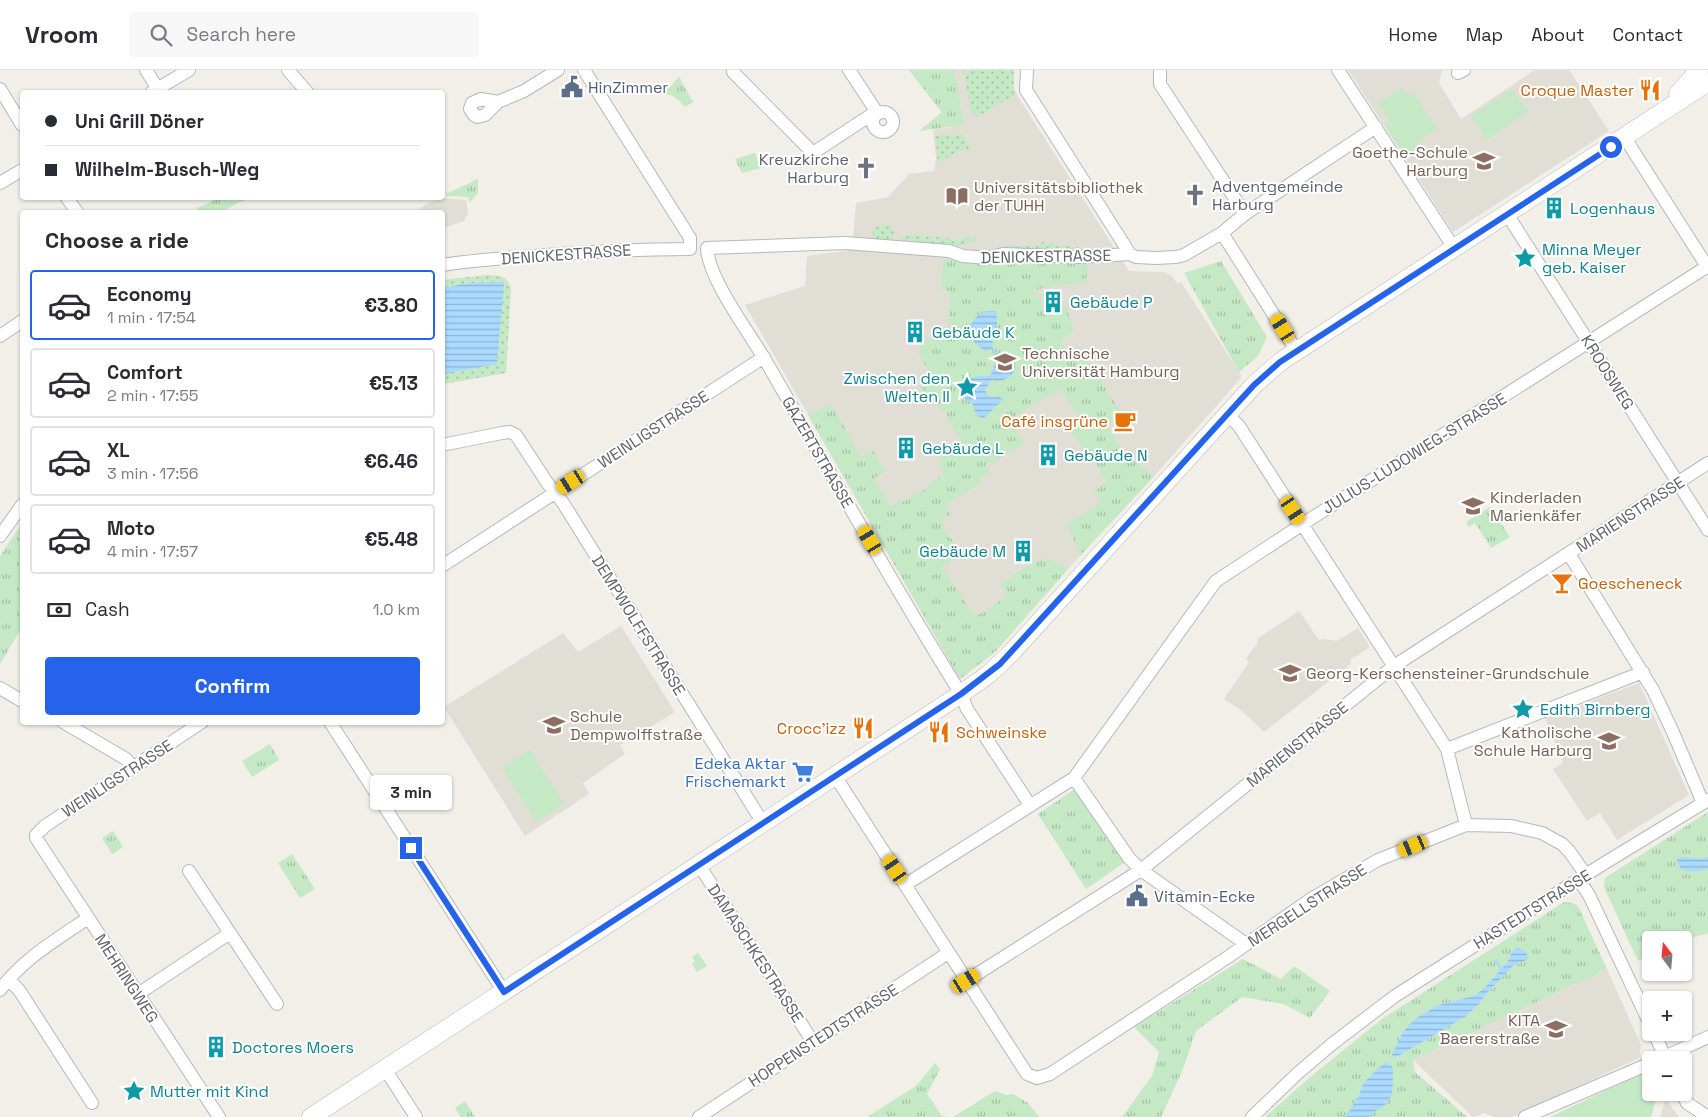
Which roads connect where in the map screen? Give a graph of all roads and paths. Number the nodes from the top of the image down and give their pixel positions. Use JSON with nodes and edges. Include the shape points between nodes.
{"nodes":[{"id":1,"x":146,"y":70,"type":"edge"},
{"id":2,"x":189,"y":70,"type":"edge"},
{"id":3,"x":288,"y":70,"type":"edge"},
{"id":4,"x":558,"y":70,"type":"edge"},
{"id":5,"x":584,"y":70,"type":"edge"},
{"id":6,"x":849,"y":70,"type":"edge"},
{"id":7,"x":1027,"y":70,"type":"edge"},
{"id":8,"x":1160,"y":70,"type":"edge"},
{"id":9,"x":1338,"y":70,"type":"edge"},
{"id":10,"x":1700,"y":70,"type":"edge"},
{"id":11,"x":733,"y":72,"type":"dead end"},
{"id":12,"x":1708,"y":82,"type":"edge"},
{"id":13,"x":0,"y":89,"type":"edge"},
{"id":14,"x":155,"y":90,"type":"edge"},
{"id":15,"x":157,"y":90,"type":"edge"},
{"id":16,"x":305,"y":90,"type":"edge"},
{"id":17,"x":498,"y":102,"type":"dead end"},
{"id":18,"x":1665,"y":109,"type":"junction"},
{"id":19,"x":20,"y":122,"type":"edge"},
{"id":20,"x":1376,"y":127,"type":"junction"},
{"id":21,"x":1625,"y":138,"type":"junction"},
{"id":22,"x":20,"y":171,"type":"edge"},
{"id":23,"x":0,"y":183,"type":"edge"},
{"id":24,"x":1245,"y":214,"type":"junction"},
{"id":25,"x":1507,"y":214,"type":"junction"},
{"id":26,"x":1222,"y":233,"type":"junction"},
{"id":27,"x":707,"y":248,"type":"joint"},
{"id":28,"x":1454,"y":248,"type":"junction"},
{"id":29,"x":1130,"y":254,"type":"junction"},
{"id":30,"x":445,"y":264,"type":"edge"},
{"id":31,"x":1708,"y":267,"type":"edge"},
{"id":32,"x":20,"y":322,"type":"edge"},
{"id":33,"x":0,"y":336,"type":"edge"},
{"id":34,"x":1589,"y":342,"type":"junction"},
{"id":35,"x":1296,"y":350,"type":"junction"},
{"id":36,"x":764,"y":357,"type":"junction"},
{"id":37,"x":1228,"y":415,"type":"junction"},
{"id":38,"x":445,"y":444,"type":"edge"},
{"id":39,"x":1708,"y":463,"type":"edge"},
{"id":40,"x":1678,"y":482,"type":"junction"},
{"id":41,"x":555,"y":493,"type":"junction"},
{"id":42,"x":20,"y":508,"type":"edge"},
{"id":43,"x":1302,"y":524,"type":"junction"},
{"id":44,"x":1708,"y":530,"type":"edge"},
{"id":45,"x":0,"y":536,"type":"edge"},
{"id":46,"x":1569,"y":554,"type":"junction"},
{"id":47,"x":445,"y":564,"type":"edge"},
{"id":48,"x":1394,"y":666,"type":"junction"},
{"id":49,"x":1643,"y":672,"type":"junction"},
{"id":50,"x":0,"y":688,"type":"edge"},
{"id":51,"x":961,"y":694,"type":"junction"},
{"id":52,"x":20,"y":700,"type":"edge"},
{"id":53,"x":68,"y":725,"type":"edge"},
{"id":54,"x":198,"y":725,"type":"edge"},
{"id":55,"x":332,"y":725,"type":"edge"},
{"id":56,"x":1447,"y":749,"type":"junction"},
{"id":57,"x":133,"y":768,"type":"junction"},
{"id":58,"x":834,"y":776,"type":"junction"},
{"id":59,"x":1074,"y":778,"type":"junction"},
{"id":60,"x":1706,"y":802,"type":"edge"},
{"id":61,"x":1030,"y":805,"type":"junction"},
{"id":62,"x":763,"y":823,"type":"junction"},
{"id":63,"x":1466,"y":825,"type":"junction"},
{"id":64,"x":36,"y":838,"type":"joint"},
{"id":65,"x":698,"y":865,"type":"junction"},
{"id":66,"x":189,"y":870,"type":"dead end"},
{"id":67,"x":1141,"y":870,"type":"junction"},
{"id":68,"x":1583,"y":878,"type":"junction"},
{"id":69,"x":906,"y":885,"type":"junction"},
{"id":70,"x":88,"y":918,"type":"junction"},
{"id":71,"x":230,"y":933,"type":"junction"},
{"id":72,"x":1246,"y":944,"type":"junction"},
{"id":73,"x":948,"y":953,"type":"junction"},
{"id":74,"x":9,"y":980,"type":"junction"},
{"id":75,"x":966,"y":981,"type":"junction"},
{"id":76,"x":0,"y":990,"type":"edge"},
{"id":77,"x":504,"y":992,"type":"junction"},
{"id":78,"x":138,"y":994,"type":"junction"},
{"id":79,"x":277,"y":1004,"type":"dead end"},
{"id":80,"x":1642,"y":1007,"type":"edge"},
{"id":81,"x":1708,"y":1038,"type":"edge"},
{"id":82,"x":813,"y":1042,"type":"junction"},
{"id":83,"x":1680,"y":1051,"type":"edge"},
{"id":84,"x":1642,"y":1067,"type":"edge"},
{"id":85,"x":384,"y":1069,"type":"junction"},
{"id":86,"x":1686,"y":1101,"type":"edge"},
{"id":87,"x":92,"y":1102,"type":"dead end"},
{"id":88,"x":219,"y":1117,"type":"edge"},
{"id":89,"x":311,"y":1117,"type":"edge"},
{"id":90,"x":416,"y":1117,"type":"edge"},
{"id":91,"x":698,"y":1117,"type":"edge"},
{"id":92,"x":1252,"y":1117,"type":"edge"},
{"id":93,"x":1525,"y":1117,"type":"edge"},
{"id":94,"x":1708,"y":1117,"type":"edge"}],
"edges":[{"from":1,"to":14,"type":"street"},
{"from":2,"to":15,"type":"street"},
{"from":3,"to":16,"type":"street"},
{"from":4,"to":17,"type":"street","via":[[524,91]]},
{"from":5,"to":30,"type":"street","name":"DENICKESTRASSE","via":[[690,238],[690,249],[556,254]]},
{"from":6,"to":11,"type":"street","via":[[877,112],[813,153]]},
{"from":7,"to":29,"type":"street","via":[[1026,90]]},
{"from":8,"to":24,"type":"street","via":[[1160,84]]},
{"from":9,"to":20,"type":"street"},
{"from":10,"to":18,"type":"main road"},
{"from":12,"to":18,"type":"main road"},
{"from":13,"to":19,"type":"street"},
{"from":18,"to":21,"type":"main road"},
{"from":20,"to":24,"type":"street","name":"DENICKESTRASSE"},
{"from":20,"to":28,"type":"street"},
{"from":21,"to":25,"type":"main road"},
{"from":21,"to":31,"type":"street"},
{"from":22,"to":23,"type":"street"},
{"from":24,"to":26,"type":"street","name":"DENICKESTRASSE"},
{"from":25,"to":28,"type":"main road"},
{"from":25,"to":34,"type":"street","name":"KROOSWEG"},
{"from":26,"to":29,"type":"street","name":"DENICKESTRASSE","via":[[1191,252],[1176,257],[1143,258]]},
{"from":26,"to":35,"type":"street"},
{"from":27,"to":29,"type":"street","name":"DENICKESTRASSE","via":[[845,243],[949,251],[988,258],[1003,254],[1078,257]]},
{"from":27,"to":36,"type":"street","name":"GAZERTSTRASSE","via":[[723,291]]},
{"from":28,"to":35,"type":"main road"},
{"from":31,"to":34,"type":"street","name":"JULIUS-LUDOWIEG-STRASSE"},
{"from":32,"to":33,"type":"street"},
{"from":34,"to":40,"type":"street","name":"KROOSWEG"},
{"from":34,"to":43,"type":"street","name":"JULIUS-LUDOWIEG-STRASSE"},
{"from":35,"to":37,"type":"main road","via":[[1254,385]]},
{"from":36,"to":41,"type":"street","name":"WEINLIGSTRASSE"},
{"from":36,"to":51,"type":"street","name":"GAZERTSTRASSE","via":[[890,578]]},
{"from":37,"to":43,"type":"street","via":[[1239,426]]},
{"from":37,"to":51,"type":"main road","via":[[1006,658]]},
{"from":38,"to":41,"type":"street","name":"DEMPWOLFFSTRASSE","via":[[510,432],[519,438]]},
{"from":39,"to":40,"type":"street","name":"MARIENSTRASSE"},
{"from":40,"to":44,"type":"street","name":"KROOSWEG"},
{"from":40,"to":46,"type":"street","name":"MARIENSTRASSE"},
{"from":41,"to":47,"type":"street","name":"WEINLIGSTRASSE"},
{"from":41,"to":62,"type":"street","name":"DEMPWOLFFSTRASSE"},
{"from":42,"to":45,"type":"street"},
{"from":43,"to":48,"type":"street"},
{"from":43,"to":59,"type":"street","name":"JULIUS-LUDOWIEG-STRASSE","via":[[1216,581]]},
{"from":46,"to":48,"type":"street","name":"MARIENSTRASSE"},
{"from":46,"to":49,"type":"street"},
{"from":48,"to":56,"type":"street"},
{"from":48,"to":67,"type":"street","name":"MARIENSTRASSE"},
{"from":49,"to":56,"type":"street"},
{"from":49,"to":60,"type":"street"},
{"from":50,"to":52,"type":"street"},
{"from":51,"to":58,"type":"main road"},
{"from":51,"to":61,"type":"street","name":"GAZERTSTRASSE","via":[[967,709]]},
{"from":53,"to":57,"type":"street","via":[[119,754]]},
{"from":54,"to":57,"type":"street","name":"WEINLIGSTRASSE"},
{"from":55,"to":77,"type":"street"},
{"from":56,"to":63,"type":"street"},
{"from":57,"to":64,"type":"street","name":"WEINLIGSTRASSE","via":[[40,829]]},
{"from":58,"to":62,"type":"main road"},
{"from":58,"to":69,"type":"street"},
{"from":59,"to":61,"type":"street","name":"JULIUS-LUDOWIEG-STRASSE"},
{"from":59,"to":67,"type":"street"},
{"from":60,"to":68,"type":"street","name":"HASTEDTSTRASSE"},
{"from":61,"to":69,"type":"street","name":"JULIUS-LUDOWIEG-STRASSE"},
{"from":62,"to":65,"type":"main road"},
{"from":63,"to":68,"type":"street","name":"MERGELLSTRASSE","via":[[1511,826],[1542,833],[1562,844],[1574,856]]},
{"from":63,"to":72,"type":"street","name":"MERGELLSTRASSE","via":[[1378,860],[1311,899]]},
{"from":64,"to":70,"type":"street","name":"MEHRINGWEG"},
{"from":65,"to":77,"type":"main road"},
{"from":65,"to":82,"type":"street","name":"DAMASCHKESTRASSE"},
{"from":66,"to":71,"type":"street"},
{"from":67,"to":72,"type":"street"},
{"from":67,"to":75,"type":"street","name":"MARIENSTRASSE"},
{"from":68,"to":80,"type":"street","name":"MERGELLSTRASSE"},
{"from":68,"to":92,"type":"street","name":"HASTEDTSTRASSE","via":[[1395,996],[1332,1044]]},
{"from":69,"to":73,"type":"street"},
{"from":70,"to":74,"type":"street","via":[[36,953]]},
{"from":70,"to":78,"type":"street","name":"MEHRINGWEG"},
{"from":71,"to":78,"type":"street"},
{"from":71,"to":79,"type":"street"},
{"from":72,"to":75,"type":"street","name":"MERGELLSTRASSE","via":[[1040,1078],[1027,1074]]},
{"from":73,"to":75,"type":"street"},
{"from":73,"to":82,"type":"street","name":"HOPPENSTEDTSTRASSE"},
{"from":74,"to":76,"type":"street"},
{"from":74,"to":87,"type":"street","via":[[19,990]]},
{"from":77,"to":85,"type":"main road"},
{"from":78,"to":88,"type":"street","name":"MEHRINGWEG"},
{"from":81,"to":83,"type":"street"},
{"from":82,"to":91,"type":"street","name":"HOPPENSTEDTSTRASSE"},
{"from":84,"to":93,"type":"street"},
{"from":85,"to":89,"type":"main road"},
{"from":85,"to":90,"type":"street"},
{"from":86,"to":94,"type":"street"}]}
